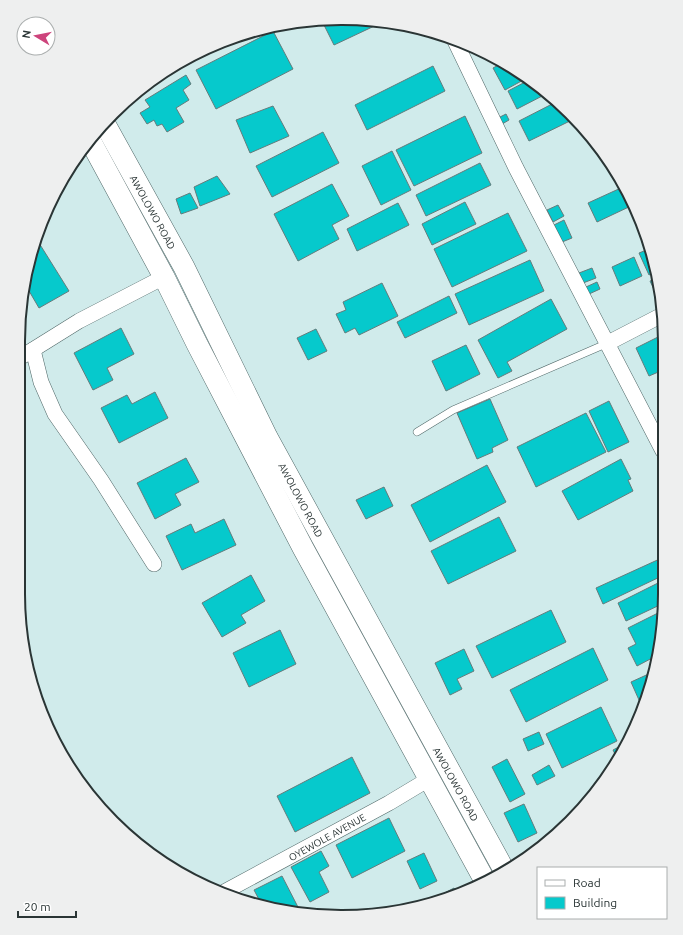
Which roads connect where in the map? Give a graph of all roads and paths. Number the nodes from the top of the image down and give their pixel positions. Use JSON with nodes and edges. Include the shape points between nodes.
{"nodes":[{"id":1,"x":458,"y":47,"type":"edge"},
{"id":2,"x":108,"y":129,"type":"edge"},
{"id":3,"x":93,"y":146,"type":"edge"},
{"id":4,"x":164,"y":277,"type":"junction"},
{"id":5,"x":657,"y":318,"type":"edge"},
{"id":6,"x":608,"y":343,"type":"junction"},
{"id":7,"x":33,"y":350,"type":"junction"},
{"id":8,"x":25,"y":355,"type":"edge"},
{"id":9,"x":418,"y":432,"type":"dead end"},
{"id":10,"x":658,"y":441,"type":"edge"},
{"id":11,"x":154,"y":564,"type":"dead end"},
{"id":12,"x":429,"y":779,"type":"junction"},
{"id":13,"x":502,"y":867,"type":"edge"},
{"id":14,"x":482,"y":876,"type":"edge"},
{"id":15,"x":229,"y":889,"type":"edge"}],
"edges":[{"from":1,"to":6,"type":"street","via":[[516,168]]},
{"from":2,"to":13,"type":"main road","name":"AWOLOWO ROAD","via":[[184,267],[268,437]]},
{"from":3,"to":4,"type":"main road","name":"AWOLOWO ROAD"},
{"from":4,"to":7,"type":"street","via":[[79,321]]},
{"from":4,"to":12,"type":"main road","name":"AWOLOWO ROAD","via":[[303,548]]},
{"from":5,"to":6,"type":"street"},
{"from":6,"to":9,"type":"lane","via":[[453,410]]},
{"from":6,"to":10,"type":"street"},
{"from":7,"to":8,"type":"street"},
{"from":7,"to":11,"type":"street","via":[[41,382],[55,414],[101,480]]},
{"from":12,"to":14,"type":"main road","name":"AWOLOWO ROAD"},
{"from":12,"to":15,"type":"street","name":"OYEWOLE AVENUE"}]}
